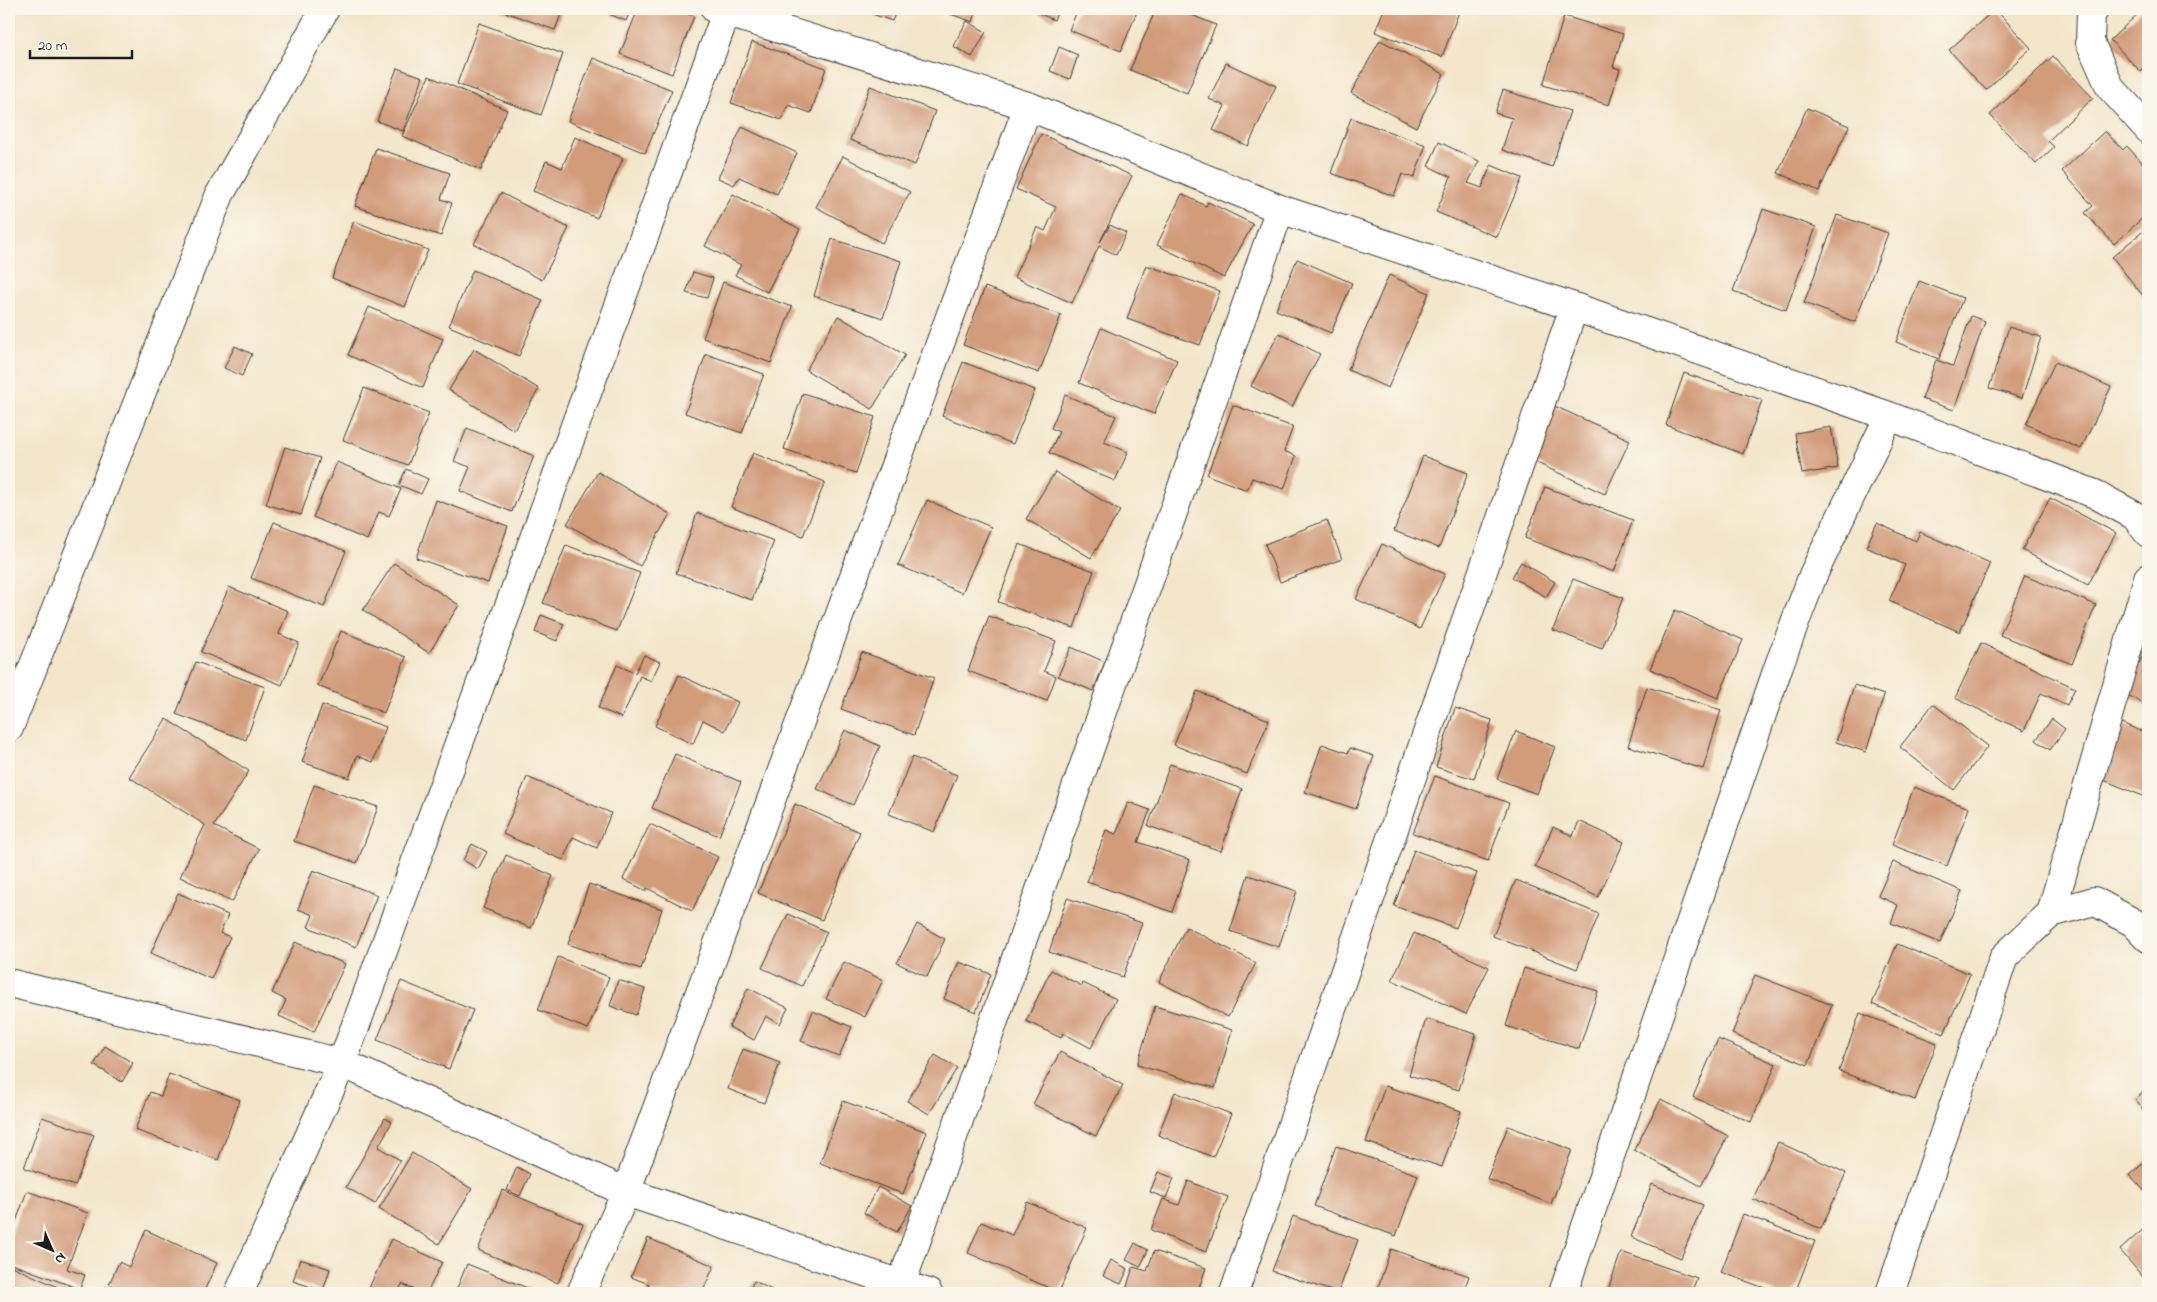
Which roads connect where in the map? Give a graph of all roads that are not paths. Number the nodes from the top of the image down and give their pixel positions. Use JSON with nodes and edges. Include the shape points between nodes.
{"nodes":[{"id":1,"x":325,"y":9,"type":"edge"},
{"id":2,"x":2091,"y":10,"type":"edge"},
{"id":3,"x":720,"y":11,"type":"edge"},
{"id":4,"x":1028,"y":106,"type":"junction"},
{"id":5,"x":2148,"y":129,"type":"edge"},
{"id":6,"x":1280,"y":209,"type":"junction"},
{"id":7,"x":1574,"y":307,"type":"junction"},
{"id":8,"x":1889,"y":416,"type":"junction"},
{"id":9,"x":2148,"y":533,"type":"edge"},
{"id":10,"x":2148,"y":578,"type":"edge"},
{"id":11,"x":9,"y":728,"type":"edge"},
{"id":12,"x":2051,"y":913,"type":"junction"},
{"id":13,"x":2148,"y":938,"type":"edge"},
{"id":14,"x":9,"y":983,"type":"edge"},
{"id":15,"x":342,"y":1063,"type":"junction"},
{"id":16,"x":626,"y":1192,"type":"junction"},
{"id":17,"x":900,"y":1289,"type":"edge"},
{"id":18,"x":239,"y":1293,"type":"edge"},
{"id":19,"x":581,"y":1293,"type":"edge"},
{"id":20,"x":928,"y":1293,"type":"edge"},
{"id":21,"x":1234,"y":1293,"type":"edge"},
{"id":22,"x":1563,"y":1293,"type":"edge"},
{"id":23,"x":1890,"y":1293,"type":"edge"}],
"edges":[{"from":1,"to":11,"type":"street","via":[[220,194]]},
{"from":2,"to":5,"type":"street","via":[[2090,42],[2110,87]]},
{"from":3,"to":4,"type":"street"},
{"from":3,"to":15,"type":"street"},
{"from":4,"to":6,"type":"street"},
{"from":4,"to":16,"type":"street"},
{"from":6,"to":7,"type":"street"},
{"from":6,"to":17,"type":"street"},
{"from":7,"to":8,"type":"street"},
{"from":7,"to":21,"type":"street"},
{"from":8,"to":9,"type":"street","via":[[2095,494],[2135,516]]},
{"from":8,"to":22,"type":"street","via":[[1813,574],[1778,665]]},
{"from":10,"to":12,"type":"street"},
{"from":12,"to":13,"type":"street","via":[[2094,901],[2134,923]]},
{"from":12,"to":23,"type":"street","via":[[2004,957]]},
{"from":14,"to":15,"type":"street"},
{"from":15,"to":16,"type":"street"},
{"from":15,"to":18,"type":"street"},
{"from":16,"to":17,"type":"street"},
{"from":16,"to":19,"type":"street"},
{"from":17,"to":20,"type":"street"}]}
